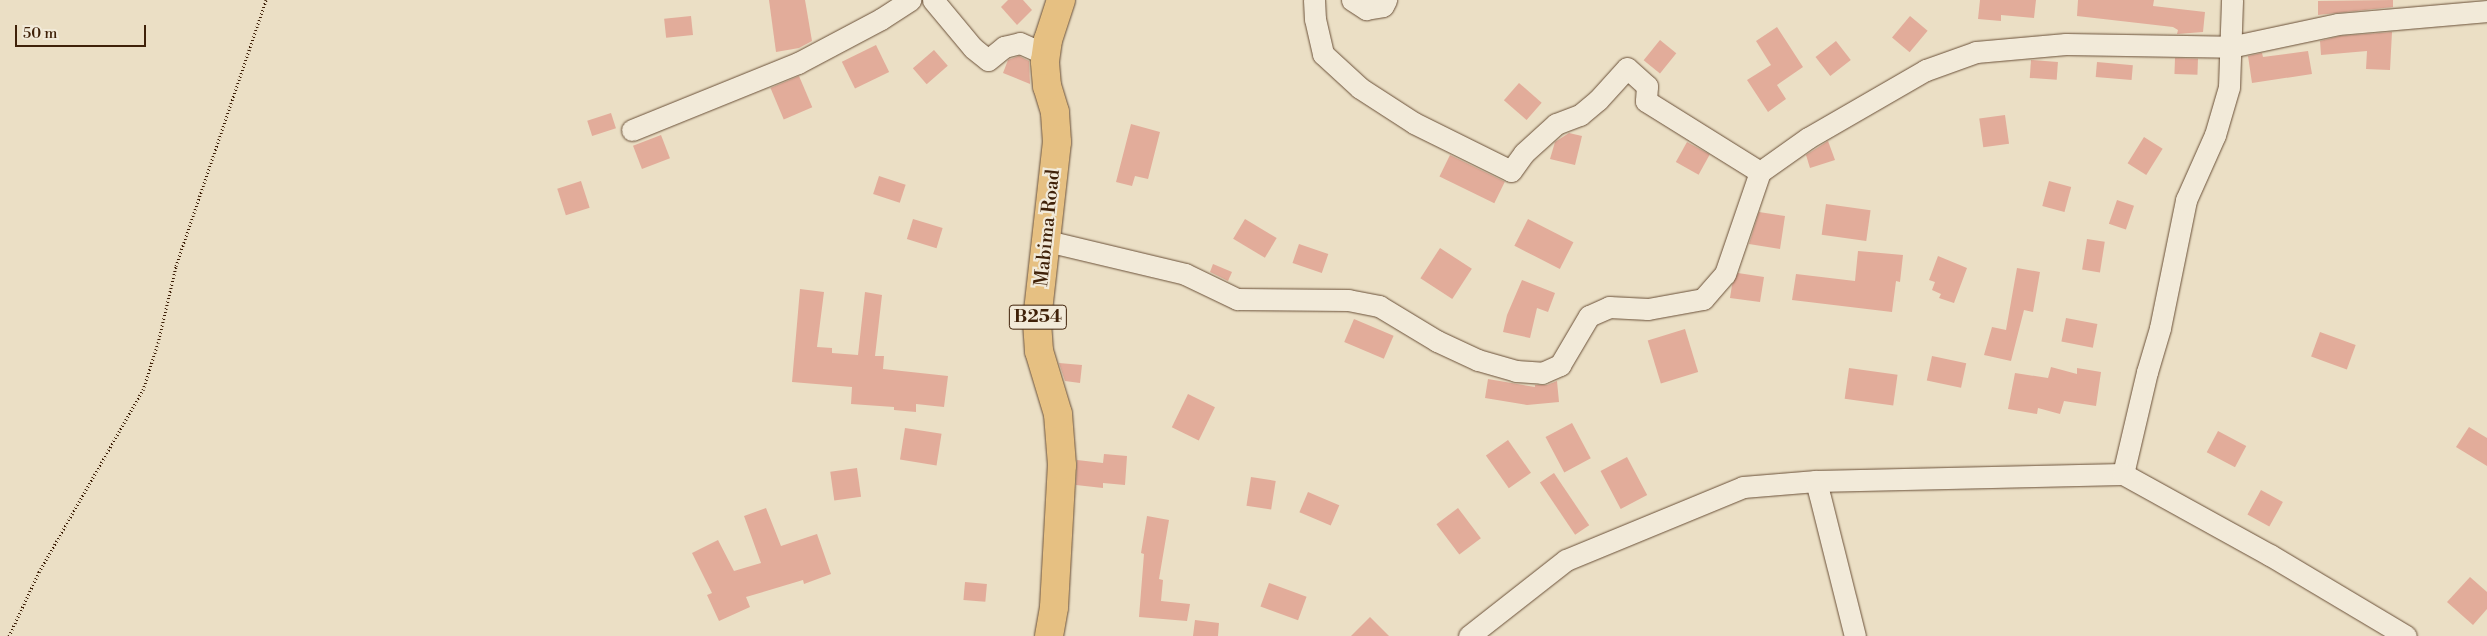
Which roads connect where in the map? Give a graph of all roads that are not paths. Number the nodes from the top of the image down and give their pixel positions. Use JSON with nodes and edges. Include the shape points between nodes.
{"nodes":[{"id":1,"x":910,"y":0,"type":"edge"},
{"id":2,"x":933,"y":0,"type":"edge"},
{"id":3,"x":1061,"y":0,"type":"edge"},
{"id":4,"x":1314,"y":0,"type":"edge"},
{"id":5,"x":1352,"y":0,"type":"edge"},
{"id":6,"x":1386,"y":0,"type":"edge"},
{"id":7,"x":2232,"y":0,"type":"edge"},
{"id":8,"x":2487,"y":11,"type":"edge"},
{"id":9,"x":2230,"y":47,"type":"junction"},
{"id":10,"x":1046,"y":54,"type":"junction"},
{"id":11,"x":632,"y":130,"type":"dead end"},
{"id":12,"x":1760,"y":172,"type":"junction"},
{"id":13,"x":1047,"y":240,"type":"junction"},
{"id":14,"x":2123,"y":474,"type":"junction"},
{"id":15,"x":1816,"y":481,"type":"junction"},
{"id":16,"x":1049,"y":636,"type":"edge"},
{"id":17,"x":1469,"y":636,"type":"edge"},
{"id":18,"x":1855,"y":636,"type":"edge"},
{"id":19,"x":2406,"y":636,"type":"edge"}],
"edges":[{"from":1,"to":11,"type":"street","via":[[798,63]]},
{"from":2,"to":10,"type":"street","via":[[973,48],[988,60],[1004,47],[1020,43]]},
{"from":3,"to":10,"type":"main road","name":"Mabima Road","number":"B254"},
{"from":4,"to":12,"type":"street","via":[[1323,54],[1360,88],[1414,123],[1511,171],[1524,153],[1556,124],[1580,115],[1627,68],[1647,86],[1646,101]]},
{"from":5,"to":6,"type":"street","via":[[1366,9],[1383,6]]},
{"from":7,"to":9,"type":"street"},
{"from":8,"to":9,"type":"street","via":[[2338,24]]},
{"from":9,"to":12,"type":"street","via":[[2066,44],[1976,52],[1926,70],[1808,138]]},
{"from":9,"to":14,"type":"street","via":[[2229,87],[2215,136],[2184,207],[2160,328]]},
{"from":10,"to":13,"type":"main road","name":"Mabima Road","number":"B254","via":[[1047,86],[1055,112],[1057,142]]},
{"from":12,"to":13,"type":"street","via":[[1725,274],[1702,299],[1648,309],[1608,307],[1589,316],[1560,366],[1542,373],[1516,371],[1478,360],[1437,341],[1379,306],[1348,300],[1237,299],[1185,274]]},
{"from":13,"to":16,"type":"main road","name":"Mabima Road","number":"B254","via":[[1037,320],[1039,352],[1058,414],[1062,465],[1054,607]]},
{"from":14,"to":15,"type":"street"},
{"from":14,"to":19,"type":"street","via":[[2270,555]]},
{"from":15,"to":17,"type":"street","via":[[1743,487],[1566,560]]},
{"from":15,"to":18,"type":"street"}]}
